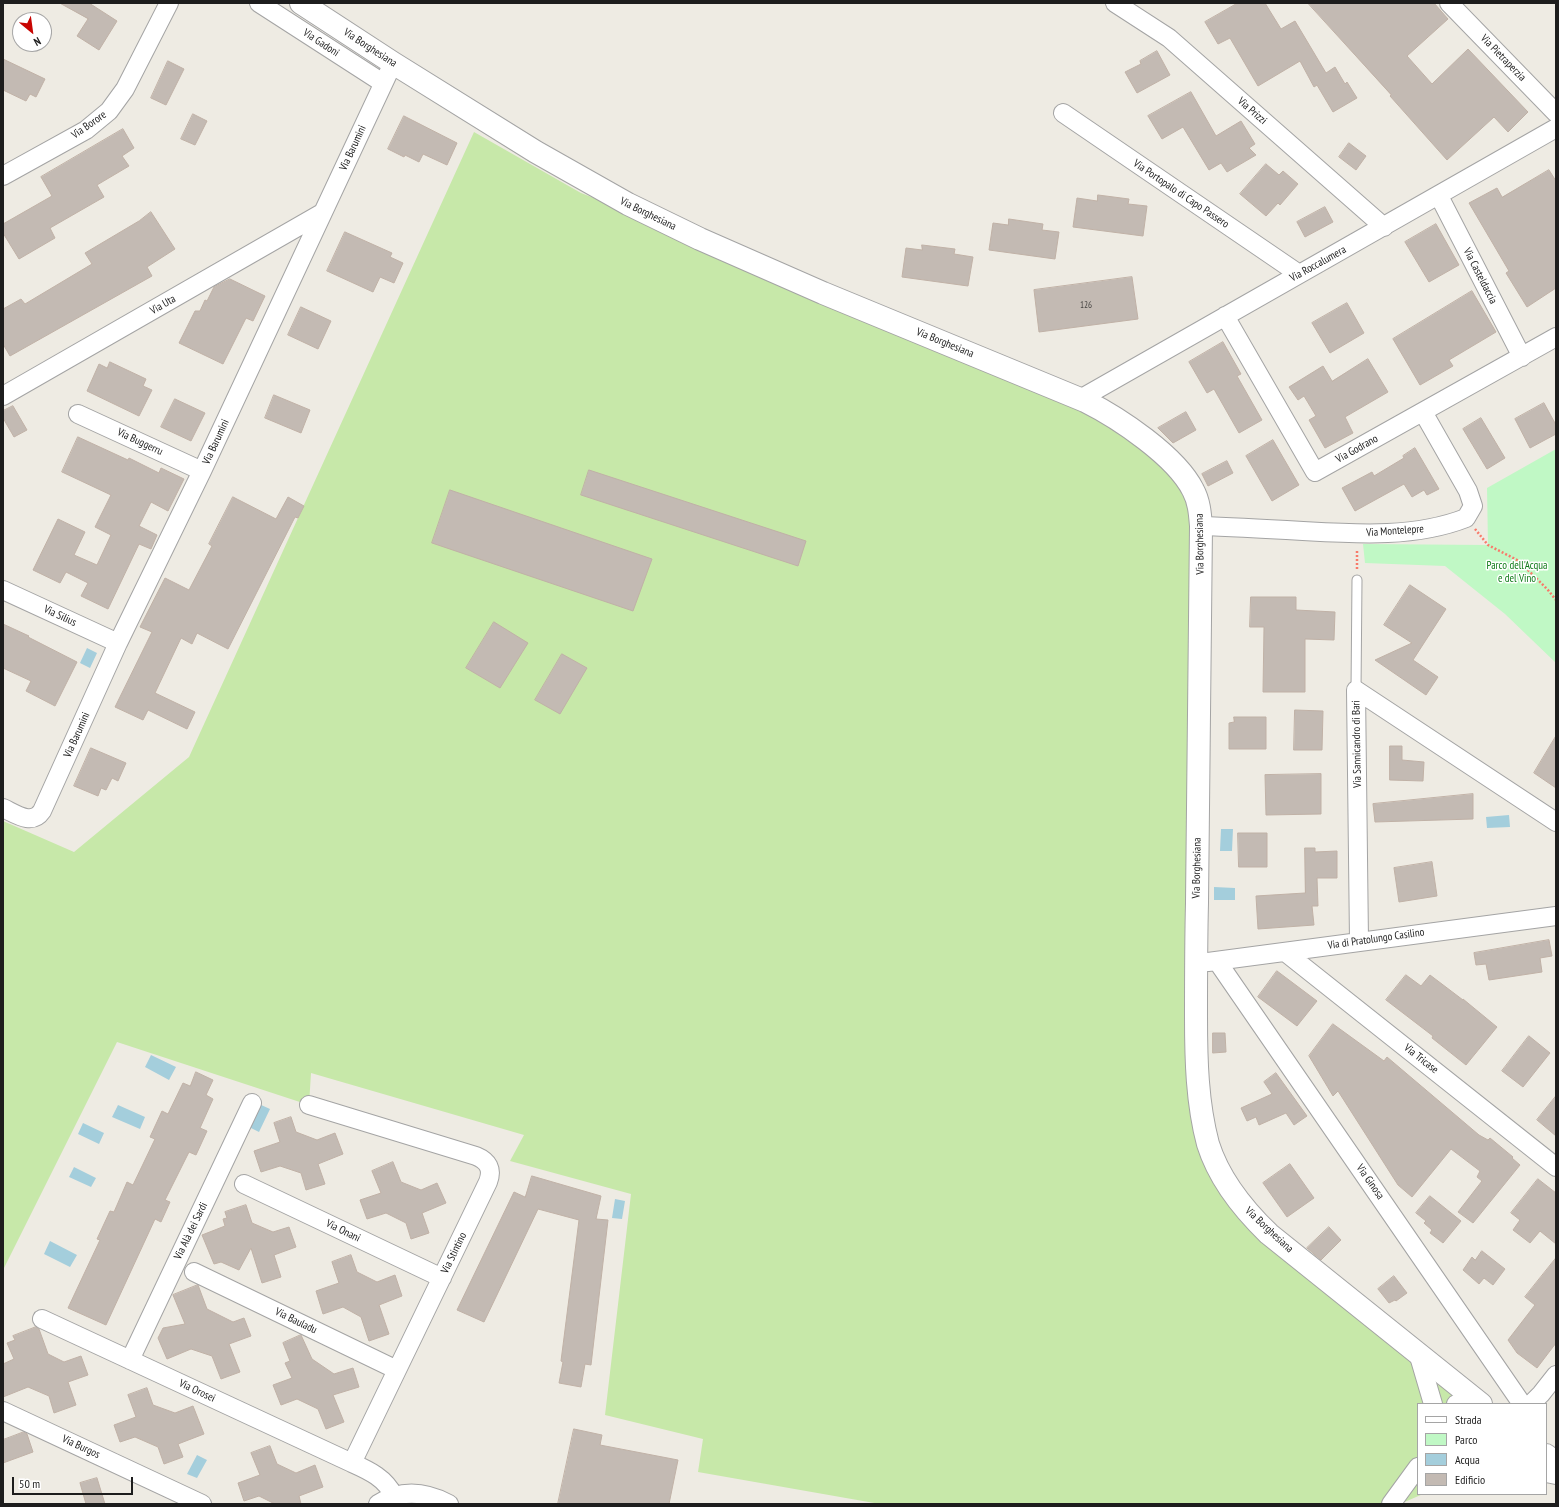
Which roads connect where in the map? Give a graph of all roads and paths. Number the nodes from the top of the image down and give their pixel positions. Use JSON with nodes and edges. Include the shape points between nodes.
{"nodes":[{"id":1,"x":169,"y":3,"type":"edge"},
{"id":2,"x":259,"y":3,"type":"edge"},
{"id":3,"x":301,"y":3,"type":"edge"},
{"id":4,"x":1116,"y":3,"type":"edge"},
{"id":5,"x":1449,"y":3,"type":"edge"},
{"id":6,"x":393,"y":63,"type":"junction"},
{"id":7,"x":383,"y":83,"type":"junction"},
{"id":8,"x":1062,"y":113,"type":"dead end"},
{"id":9,"x":1556,"y":113,"type":"edge"},
{"id":10,"x":1556,"y":128,"type":"edge"},
{"id":11,"x":5,"y":172,"type":"edge"},
{"id":12,"x":1439,"y":196,"type":"junction"},
{"id":13,"x":322,"y":213,"type":"junction"},
{"id":14,"x":1384,"y":227,"type":"junction"},
{"id":15,"x":1299,"y":274,"type":"junction"},
{"id":16,"x":1225,"y":316,"type":"junction"},
{"id":17,"x":1556,"y":337,"type":"edge"},
{"id":18,"x":1522,"y":356,"type":"junction"},
{"id":19,"x":3,"y":396,"type":"edge"},
{"id":20,"x":1080,"y":398,"type":"junction"},
{"id":21,"x":1423,"y":412,"type":"junction"},
{"id":22,"x":78,"y":414,"type":"dead end"},
{"id":23,"x":202,"y":471,"type":"junction"},
{"id":24,"x":1466,"y":518,"type":"junction"},
{"id":25,"x":1202,"y":526,"type":"junction"},
{"id":26,"x":1357,"y":548,"type":"dead end"},
{"id":27,"x":1356,"y":580,"type":"joint"},
{"id":28,"x":3,"y":590,"type":"edge"},
{"id":29,"x":1556,"y":600,"type":"edge"},
{"id":30,"x":118,"y":643,"type":"junction"},
{"id":31,"x":1356,"y":690,"type":"junction"},
{"id":32,"x":3,"y":808,"type":"edge"},
{"id":33,"x":1556,"y":822,"type":"edge"},
{"id":34,"x":1554,"y":918,"type":"edge"},
{"id":35,"x":1359,"y":941,"type":"junction"},
{"id":36,"x":1285,"y":952,"type":"junction"},
{"id":37,"x":1217,"y":961,"type":"junction"},
{"id":38,"x":1196,"y":964,"type":"junction"},
{"id":39,"x":252,"y":1103,"type":"dead end"},
{"id":40,"x":308,"y":1105,"type":"dead end"},
{"id":41,"x":1556,"y":1167,"type":"edge"},
{"id":42,"x":244,"y":1184,"type":"dead end"},
{"id":43,"x":194,"y":1272,"type":"dead end"},
{"id":44,"x":442,"y":1278,"type":"junction"},
{"id":45,"x":42,"y":1319,"type":"dead end"},
{"id":46,"x":1418,"y":1353,"type":"junction"},
{"id":47,"x":130,"y":1360,"type":"junction"},
{"id":48,"x":397,"y":1370,"type":"junction"},
{"id":49,"x":1556,"y":1375,"type":"edge"},
{"id":50,"x":1470,"y":1402,"type":"edge"},
{"id":51,"x":1433,"y":1403,"type":"edge"},
{"id":52,"x":1521,"y":1403,"type":"edge"},
{"id":53,"x":1532,"y":1403,"type":"edge"},
{"id":54,"x":3,"y":1411,"type":"edge"},
{"id":55,"x":1547,"y":1456,"type":"edge"},
{"id":56,"x":352,"y":1463,"type":"junction"},
{"id":57,"x":1556,"y":1463,"type":"edge"},
{"id":58,"x":1417,"y":1468,"type":"edge"},
{"id":59,"x":1417,"y":1492,"type":"edge"},
{"id":60,"x":394,"y":1496,"type":"junction"},
{"id":61,"x":202,"y":1504,"type":"edge"},
{"id":62,"x":378,"y":1504,"type":"edge"},
{"id":63,"x":449,"y":1504,"type":"edge"},
{"id":64,"x":1391,"y":1504,"type":"edge"},
{"id":65,"x":1396,"y":1504,"type":"edge"}],
"edges":[{"from":1,"to":11,"type":"street","name":"Via Borore","via":[[123,94],[109,110],[90,127]]},
{"from":2,"to":7,"type":"street","name":"Via Gadoni"},
{"from":3,"to":6,"type":"street","name":"Via Borghesiana"},
{"from":4,"to":14,"type":"street","name":"Via Prizzi","via":[[1168,38]]},
{"from":5,"to":9,"type":"street","name":"Via Pietraperzia"},
{"from":6,"to":7,"type":"street","name":"Via Barumini"},
{"from":6,"to":20,"type":"street","name":"Via Borghesiana","via":[[568,172],[641,211],[816,290]]},
{"from":7,"to":13,"type":"street","name":"Via Barumini"},
{"from":8,"to":15,"type":"street","name":"Via Portopalo di Capo Passero"},
{"from":10,"to":12,"type":"street","name":"Via Roccalumera"},
{"from":12,"to":14,"type":"street","name":"Via Roccalumera"},
{"from":12,"to":18,"type":"street","name":"Via Casteldaccia"},
{"from":13,"to":19,"type":"street","name":"Via Uta"},
{"from":13,"to":23,"type":"street","name":"Via Barumini"},
{"from":14,"to":15,"type":"street","name":"Via Roccalumera"},
{"from":15,"to":16,"type":"street","name":"Via Roccalumera"},
{"from":16,"to":20,"type":"street","name":"Via Roccalumera"},
{"from":16,"to":21,"type":"street","name":"Via Godrano","via":[[1315,472]]},
{"from":17,"to":18,"type":"street","name":"Via Godrano"},
{"from":18,"to":21,"type":"street","name":"Via Godrano"},
{"from":20,"to":25,"type":"street","name":"Via Borghesiana","via":[[1125,425],[1177,468],[1196,497]]},
{"from":21,"to":24,"type":"street","via":[[1468,491],[1472,506]]},
{"from":22,"to":23,"type":"street","name":"Via Buggerru"},
{"from":23,"to":30,"type":"street","name":"Via Barumini"},
{"from":24,"to":25,"type":"street","name":"Via Montelepre","via":[[1451,524],[1406,532],[1341,533]]},
{"from":24,"to":29,"type":"path","via":[[1488,545],[1519,561]]},
{"from":25,"to":38,"type":"street","name":"Via Borghesiana"},
{"from":26,"to":27,"type":"path"},
{"from":27,"to":31,"type":"lane"},
{"from":28,"to":30,"type":"street","name":"Via Silius"},
{"from":30,"to":32,"type":"street","name":"Via Barumini","via":[[42,811],[35,818],[26,819]]},
{"from":31,"to":33,"type":"street","name":"Via Sannicandro di Bari"},
{"from":31,"to":35,"type":"street","name":"Via Sannicandro di Bari"},
{"from":34,"to":35,"type":"street","name":"Via di Pratolungo Casilino"},
{"from":35,"to":36,"type":"street","name":"Via di Pratolungo Casilino"},
{"from":36,"to":37,"type":"street","name":"Via di Pratolungo Casilino"},
{"from":36,"to":41,"type":"street","name":"Via Tricase"},
{"from":37,"to":38,"type":"street","name":"Via di Pratolungo Casilino"},
{"from":37,"to":52,"type":"street","name":"Via Ginosa"},
{"from":38,"to":46,"type":"street","name":"Via Borghesiana","via":[[1200,1095],[1208,1144],[1222,1175],[1244,1208],[1269,1234]]},
{"from":39,"to":47,"type":"street","name":"Via Alà dei Sardi"},
{"from":40,"to":44,"type":"street","name":"Via Stintino","via":[[476,1156],[487,1162],[490,1169],[488,1182]]},
{"from":42,"to":44,"type":"street","name":"Via Onani"},
{"from":43,"to":48,"type":"street","name":"Via Bauladu"},
{"from":44,"to":48,"type":"street","name":"Via Stintino"},
{"from":45,"to":47,"type":"street","name":"Via Orosei"},
{"from":46,"to":50,"type":"street","name":"Via Borghesiana"},
{"from":46,"to":51,"type":"street"},
{"from":47,"to":56,"type":"street","name":"Via Orosei"},
{"from":48,"to":56,"type":"street","name":"Via Stintino"},
{"from":49,"to":53,"type":"street"},
{"from":54,"to":61,"type":"street","name":"Via Burgos"},
{"from":55,"to":57,"type":"street"},
{"from":56,"to":60,"type":"street","via":[[379,1477]]},
{"from":58,"to":64,"type":"street"},
{"from":59,"to":65,"type":"street"},
{"from":60,"to":62,"type":"street"},
{"from":60,"to":63,"type":"street","via":[[417,1493],[432,1496]]}]}
